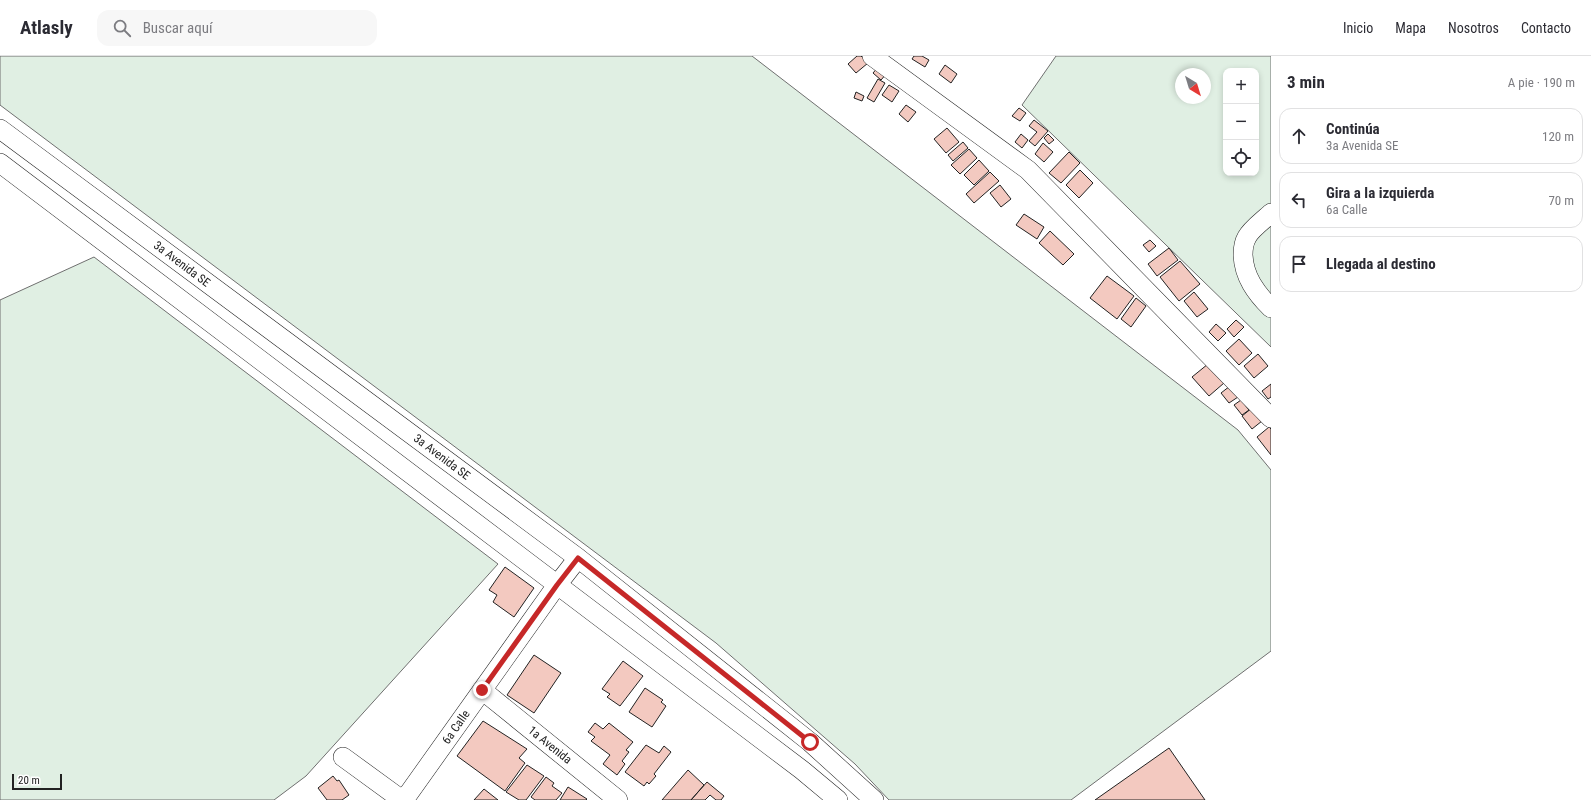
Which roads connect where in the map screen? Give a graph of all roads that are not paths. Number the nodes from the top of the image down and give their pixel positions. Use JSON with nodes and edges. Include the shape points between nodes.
{"nodes":[{"id":1,"x":872,"y":56,"type":"edge"},
{"id":2,"x":0,"y":129,"type":"edge"},
{"id":3,"x":0,"y":163,"type":"edge"},
{"id":4,"x":1271,"y":213,"type":"edge"},
{"id":5,"x":1271,"y":308,"type":"edge"},
{"id":6,"x":1271,"y":418,"type":"edge"},
{"id":7,"x":578,"y":558,"type":"junction"},
{"id":8,"x":557,"y":585,"type":"junction"},
{"id":9,"x":482,"y":690,"type":"junction"},
{"id":10,"x":343,"y":757,"type":"dead end"},
{"id":11,"x":869,"y":799,"type":"edge"},
{"id":12,"x":403,"y":800,"type":"edge"},
{"id":13,"x":618,"y":800,"type":"edge"},
{"id":14,"x":838,"y":800,"type":"edge"}],
"edges":[{"from":1,"to":6,"type":"street","via":[[1028,170]]},
{"from":2,"to":7,"type":"street","name":"3a Avenida SE"},
{"from":3,"to":8,"type":"street"},
{"from":4,"to":5,"type":"street","via":[[1247,236],[1243,249],[1243,264],[1247,275],[1257,294]]},
{"from":7,"to":8,"type":"street","name":"6a Calle"},
{"from":7,"to":11,"type":"street","name":"3a Avenida SE","via":[[810,742]]},
{"from":8,"to":9,"type":"street","name":"6a Calle"},
{"from":8,"to":14,"type":"street"},
{"from":9,"to":12,"type":"street","name":"6a Calle"},
{"from":9,"to":13,"type":"street","name":"1a Avenida"},
{"from":10,"to":12,"type":"street"}]}
